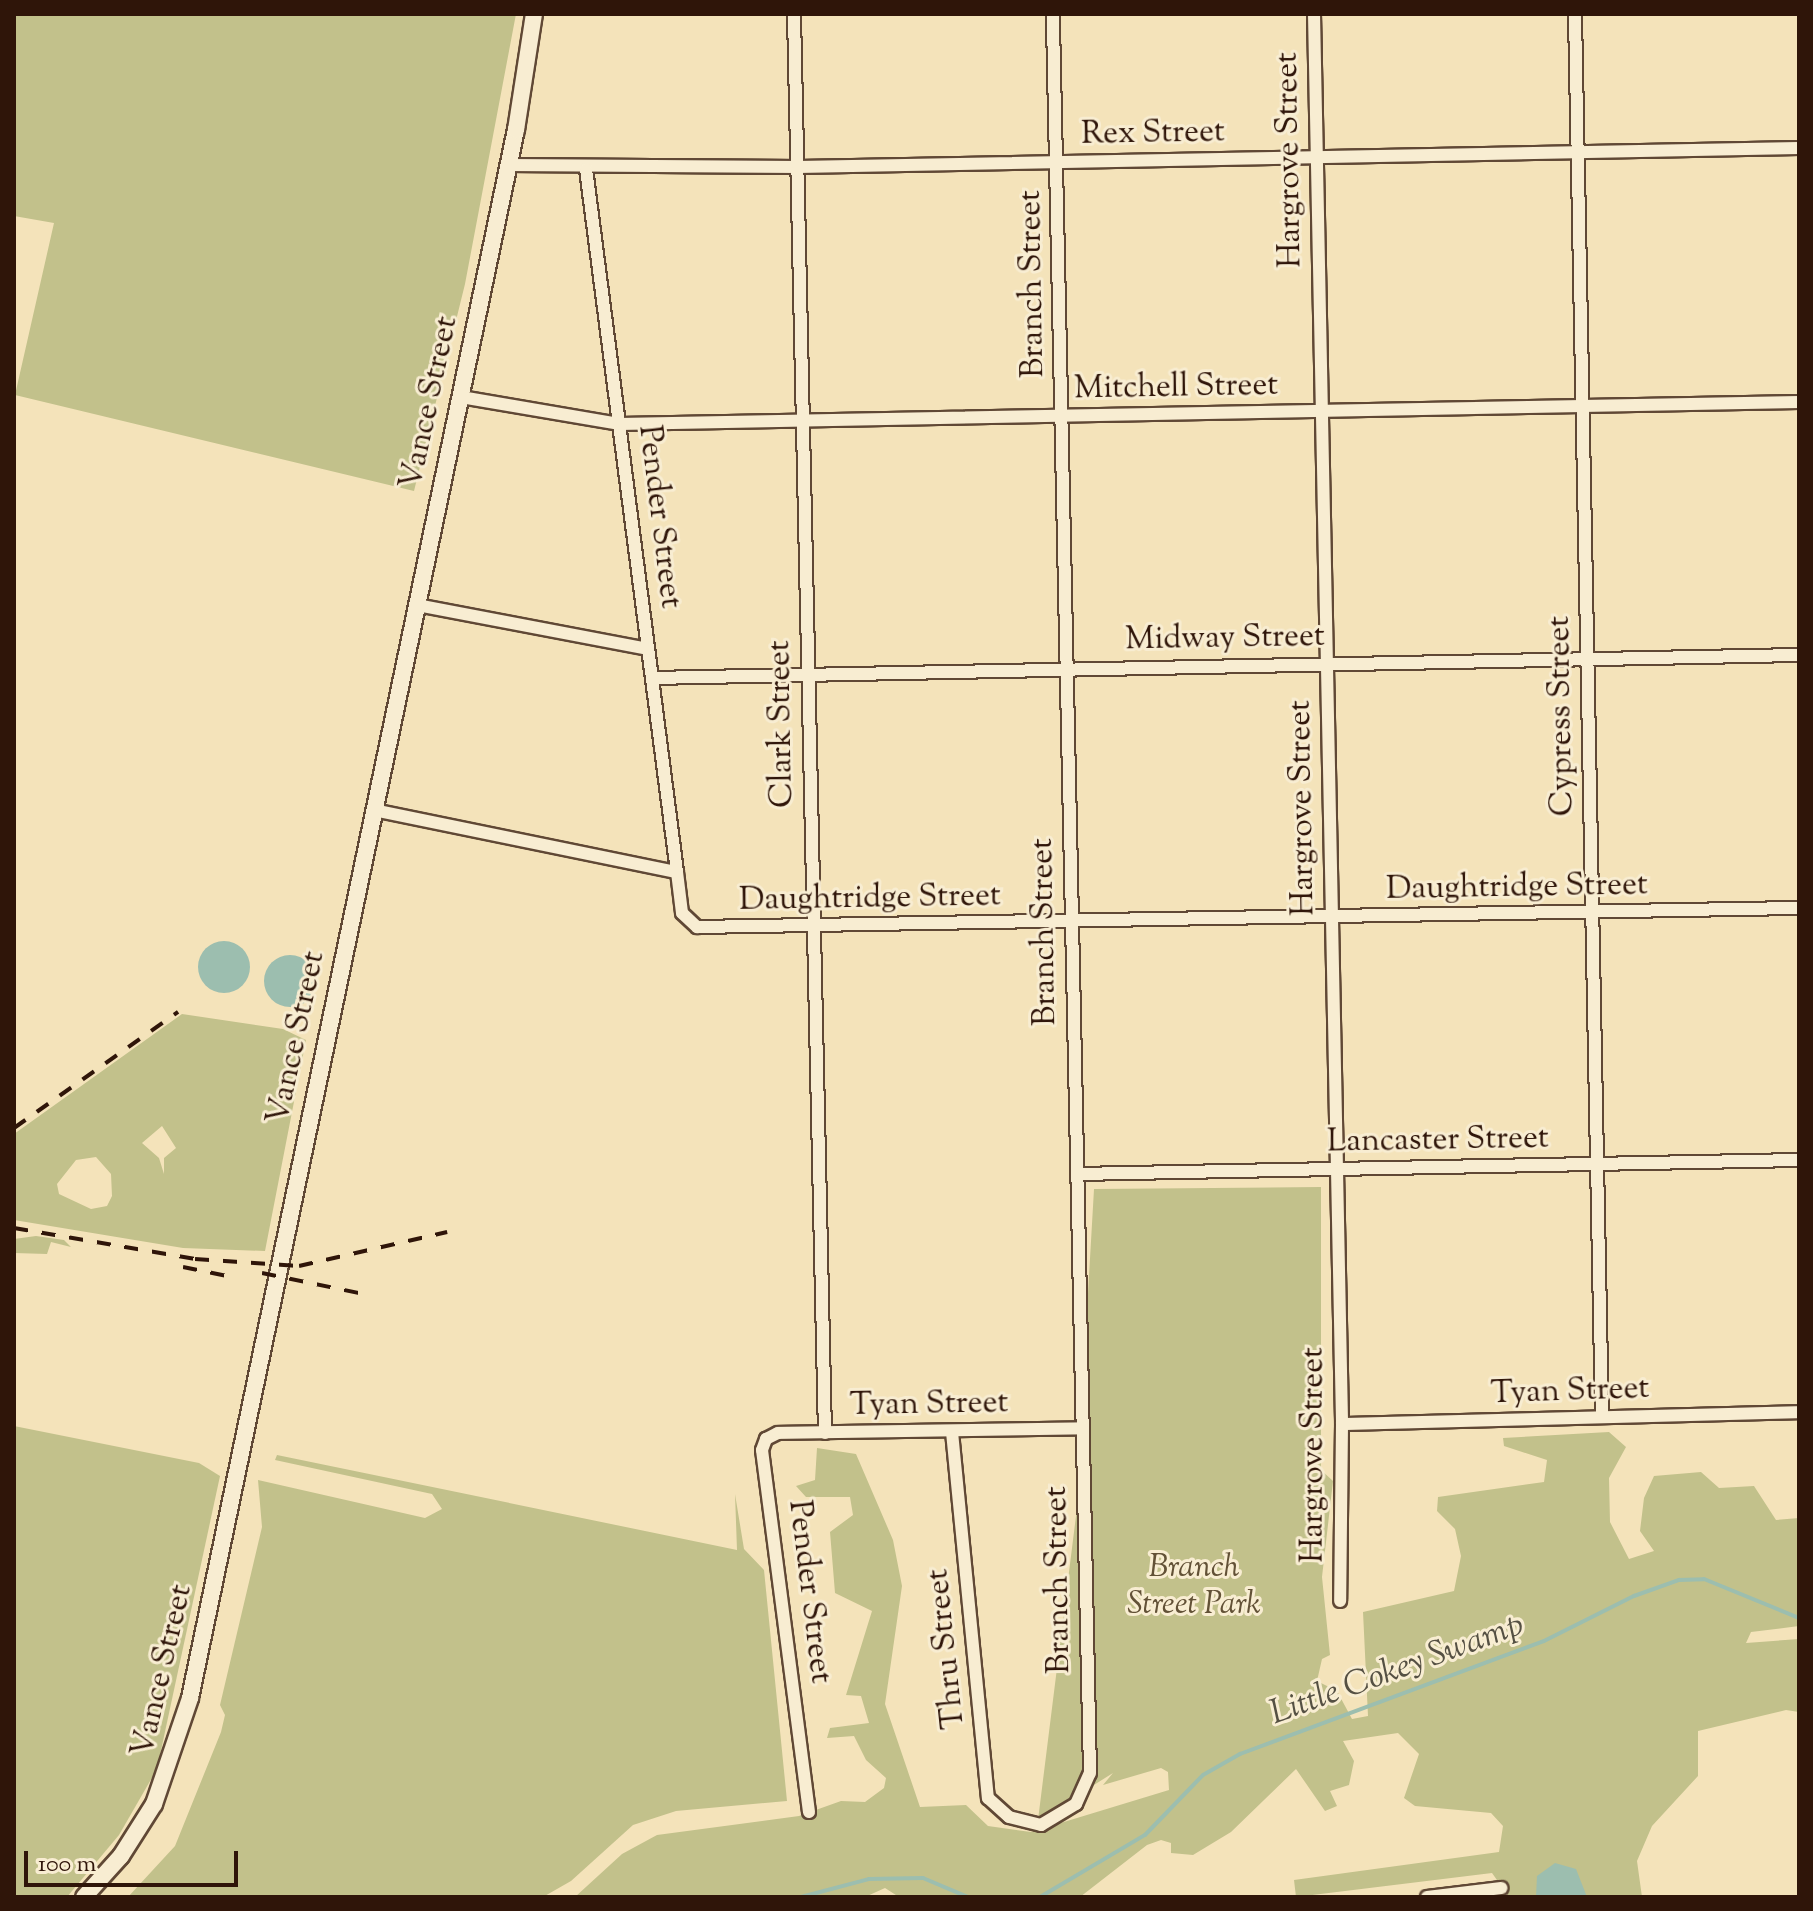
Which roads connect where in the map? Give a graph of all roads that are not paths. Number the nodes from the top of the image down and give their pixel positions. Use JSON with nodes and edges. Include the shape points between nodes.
{"nodes":[{"id":1,"x":534,"y":14,"type":"edge"},
{"id":2,"x":794,"y":14,"type":"edge"},
{"id":3,"x":1053,"y":14,"type":"edge"},
{"id":4,"x":1314,"y":14,"type":"edge"},
{"id":5,"x":1575,"y":14,"type":"edge"},
{"id":6,"x":1799,"y":148,"type":"edge"},
{"id":7,"x":1577,"y":152,"type":"junction"},
{"id":8,"x":1316,"y":158,"type":"junction"},
{"id":9,"x":1057,"y":162,"type":"junction"},
{"id":10,"x":508,"y":165,"type":"junction"},
{"id":11,"x":798,"y":167,"type":"junction"},
{"id":12,"x":586,"y":169,"type":"junction"},
{"id":13,"x":461,"y":397,"type":"junction"},
{"id":14,"x":1799,"y":402,"type":"edge"},
{"id":15,"x":1581,"y":406,"type":"junction"},
{"id":16,"x":1322,"y":412,"type":"junction"},
{"id":17,"x":1062,"y":415,"type":"junction"},
{"id":18,"x":801,"y":421,"type":"junction"},
{"id":19,"x":619,"y":424,"type":"junction"},
{"id":20,"x":417,"y":605,"type":"junction"},
{"id":21,"x":647,"y":649,"type":"junction"},
{"id":22,"x":1799,"y":655,"type":"edge"},
{"id":23,"x":1587,"y":657,"type":"junction"},
{"id":24,"x":1326,"y":664,"type":"junction"},
{"id":25,"x":1065,"y":667,"type":"junction"},
{"id":26,"x":808,"y":674,"type":"junction"},
{"id":27,"x":652,"y":678,"type":"junction"},
{"id":28,"x":374,"y":810,"type":"junction"},
{"id":29,"x":677,"y":872,"type":"junction"},
{"id":30,"x":1799,"y":908,"type":"edge"},
{"id":31,"x":1591,"y":913,"type":"junction"},
{"id":32,"x":1331,"y":917,"type":"junction"},
{"id":33,"x":1071,"y":923,"type":"junction"},
{"id":34,"x":812,"y":927,"type":"junction"},
{"id":35,"x":1799,"y":1160,"type":"edge"},
{"id":36,"x":1595,"y":1164,"type":"junction"},
{"id":37,"x":1335,"y":1169,"type":"junction"},
{"id":38,"x":1077,"y":1174,"type":"junction"},
{"id":39,"x":1799,"y":1412,"type":"edge"},
{"id":40,"x":1602,"y":1417,"type":"junction"},
{"id":41,"x":1342,"y":1424,"type":"junction"},
{"id":42,"x":1082,"y":1428,"type":"junction"},
{"id":43,"x":952,"y":1432,"type":"junction"},
{"id":44,"x":825,"y":1433,"type":"junction"},
{"id":45,"x":1340,"y":1601,"type":"dead end"},
{"id":46,"x":809,"y":1812,"type":"dead end"},
{"id":47,"x":1041,"y":1825,"type":"joint"},
{"id":48,"x":1501,"y":1888,"type":"dead end"},
{"id":49,"x":84,"y":1897,"type":"edge"},
{"id":50,"x":1427,"y":1897,"type":"edge"}],
"edges":[{"from":1,"to":10,"type":"street"},
{"from":2,"to":11,"type":"street","name":"Clark Street"},
{"from":3,"to":9,"type":"street","name":"Branch Street"},
{"from":4,"to":8,"type":"street","name":"Hargrove Street"},
{"from":5,"to":7,"type":"street","name":"Cypress Street"},
{"from":6,"to":7,"type":"street","name":"Rex Street"},
{"from":7,"to":8,"type":"street","name":"Rex Street"},
{"from":7,"to":15,"type":"street","name":"Cypress Street"},
{"from":8,"to":9,"type":"street","name":"Rex Street"},
{"from":8,"to":16,"type":"street","name":"Hargrove Street"},
{"from":9,"to":11,"type":"street","name":"Rex Street"},
{"from":9,"to":17,"type":"street","name":"Branch Street"},
{"from":10,"to":12,"type":"street","name":"Rex Street"},
{"from":10,"to":13,"type":"street","name":"Vance Street"},
{"from":11,"to":12,"type":"street","name":"Rex Street"},
{"from":11,"to":18,"type":"street","name":"Clark Street"},
{"from":12,"to":19,"type":"street","name":"Pender Street"},
{"from":13,"to":19,"type":"street","name":"Mitchell Street"},
{"from":13,"to":20,"type":"street","name":"Vance Street"},
{"from":14,"to":15,"type":"street","name":"Mitchell Street"},
{"from":15,"to":16,"type":"street","name":"Mitchell Street"},
{"from":15,"to":23,"type":"street","name":"Cypress Street"},
{"from":16,"to":17,"type":"street","name":"Mitchell Street"},
{"from":16,"to":24,"type":"street","name":"Hargrove Street"},
{"from":17,"to":18,"type":"street","name":"Mitchell Street"},
{"from":17,"to":25,"type":"street","name":"Branch Street"},
{"from":18,"to":19,"type":"street","name":"Mitchell Street"},
{"from":18,"to":26,"type":"street","name":"Clark Street"},
{"from":19,"to":21,"type":"street","name":"Pender Street"},
{"from":20,"to":21,"type":"street"},
{"from":20,"to":28,"type":"street","name":"Vance Street"},
{"from":21,"to":27,"type":"street","name":"Pender Street"},
{"from":22,"to":23,"type":"street","name":"Midway Street"},
{"from":23,"to":24,"type":"street","name":"Midway Street"},
{"from":23,"to":31,"type":"street","name":"Cypress Street"},
{"from":24,"to":25,"type":"street","name":"Midway Street"},
{"from":24,"to":32,"type":"street","name":"Hargrove Street"},
{"from":25,"to":26,"type":"street","name":"Midway Street"},
{"from":25,"to":33,"type":"street","name":"Branch Street"},
{"from":26,"to":27,"type":"street","name":"Midway Street"},
{"from":26,"to":34,"type":"street","name":"Clark Street"},
{"from":27,"to":29,"type":"street","name":"Pender Street"},
{"from":28,"to":29,"type":"street"},
{"from":28,"to":49,"type":"street","name":"Vance Street","via":[[178,1740],[139,1831]]},
{"from":29,"to":34,"type":"street","name":"Daughtridge Street","via":[[682,913],[697,927]]},
{"from":30,"to":31,"type":"street","name":"Daughtridge Street"},
{"from":31,"to":32,"type":"street","name":"Daughtridge Street"},
{"from":31,"to":36,"type":"street","name":"Cypress Street"},
{"from":32,"to":33,"type":"street","name":"Daughtridge Street"},
{"from":32,"to":37,"type":"street","name":"Hargrove Street"},
{"from":33,"to":34,"type":"street","name":"Daughtridge Street"},
{"from":33,"to":38,"type":"street","name":"Branch Street"},
{"from":34,"to":44,"type":"street","name":"Clark Street"},
{"from":35,"to":36,"type":"street","name":"Lancaster Street"},
{"from":36,"to":37,"type":"street","name":"Lancaster Street"},
{"from":36,"to":40,"type":"street","name":"Cypress Street"},
{"from":37,"to":38,"type":"street","name":"Lancaster Street"},
{"from":37,"to":41,"type":"street","name":"Hargrove Street"},
{"from":38,"to":42,"type":"street","name":"Branch Street"},
{"from":39,"to":40,"type":"street","name":"Tyan Street"},
{"from":40,"to":41,"type":"street","name":"Tyan Street"},
{"from":41,"to":45,"type":"street","name":"Hargrove Street"},
{"from":42,"to":43,"type":"street","name":"Tyan Street"},
{"from":42,"to":47,"type":"street","name":"Branch Street","via":[[1090,1773],[1076,1804]]},
{"from":43,"to":44,"type":"street","name":"Tyan Street"},
{"from":43,"to":47,"type":"street","name":"Thru Street","via":[[988,1798],[1009,1817]]},
{"from":44,"to":46,"type":"street","name":"Pender Street","via":[[778,1433],[766,1439],[762,1450]]},
{"from":48,"to":50,"type":"street"}]}
